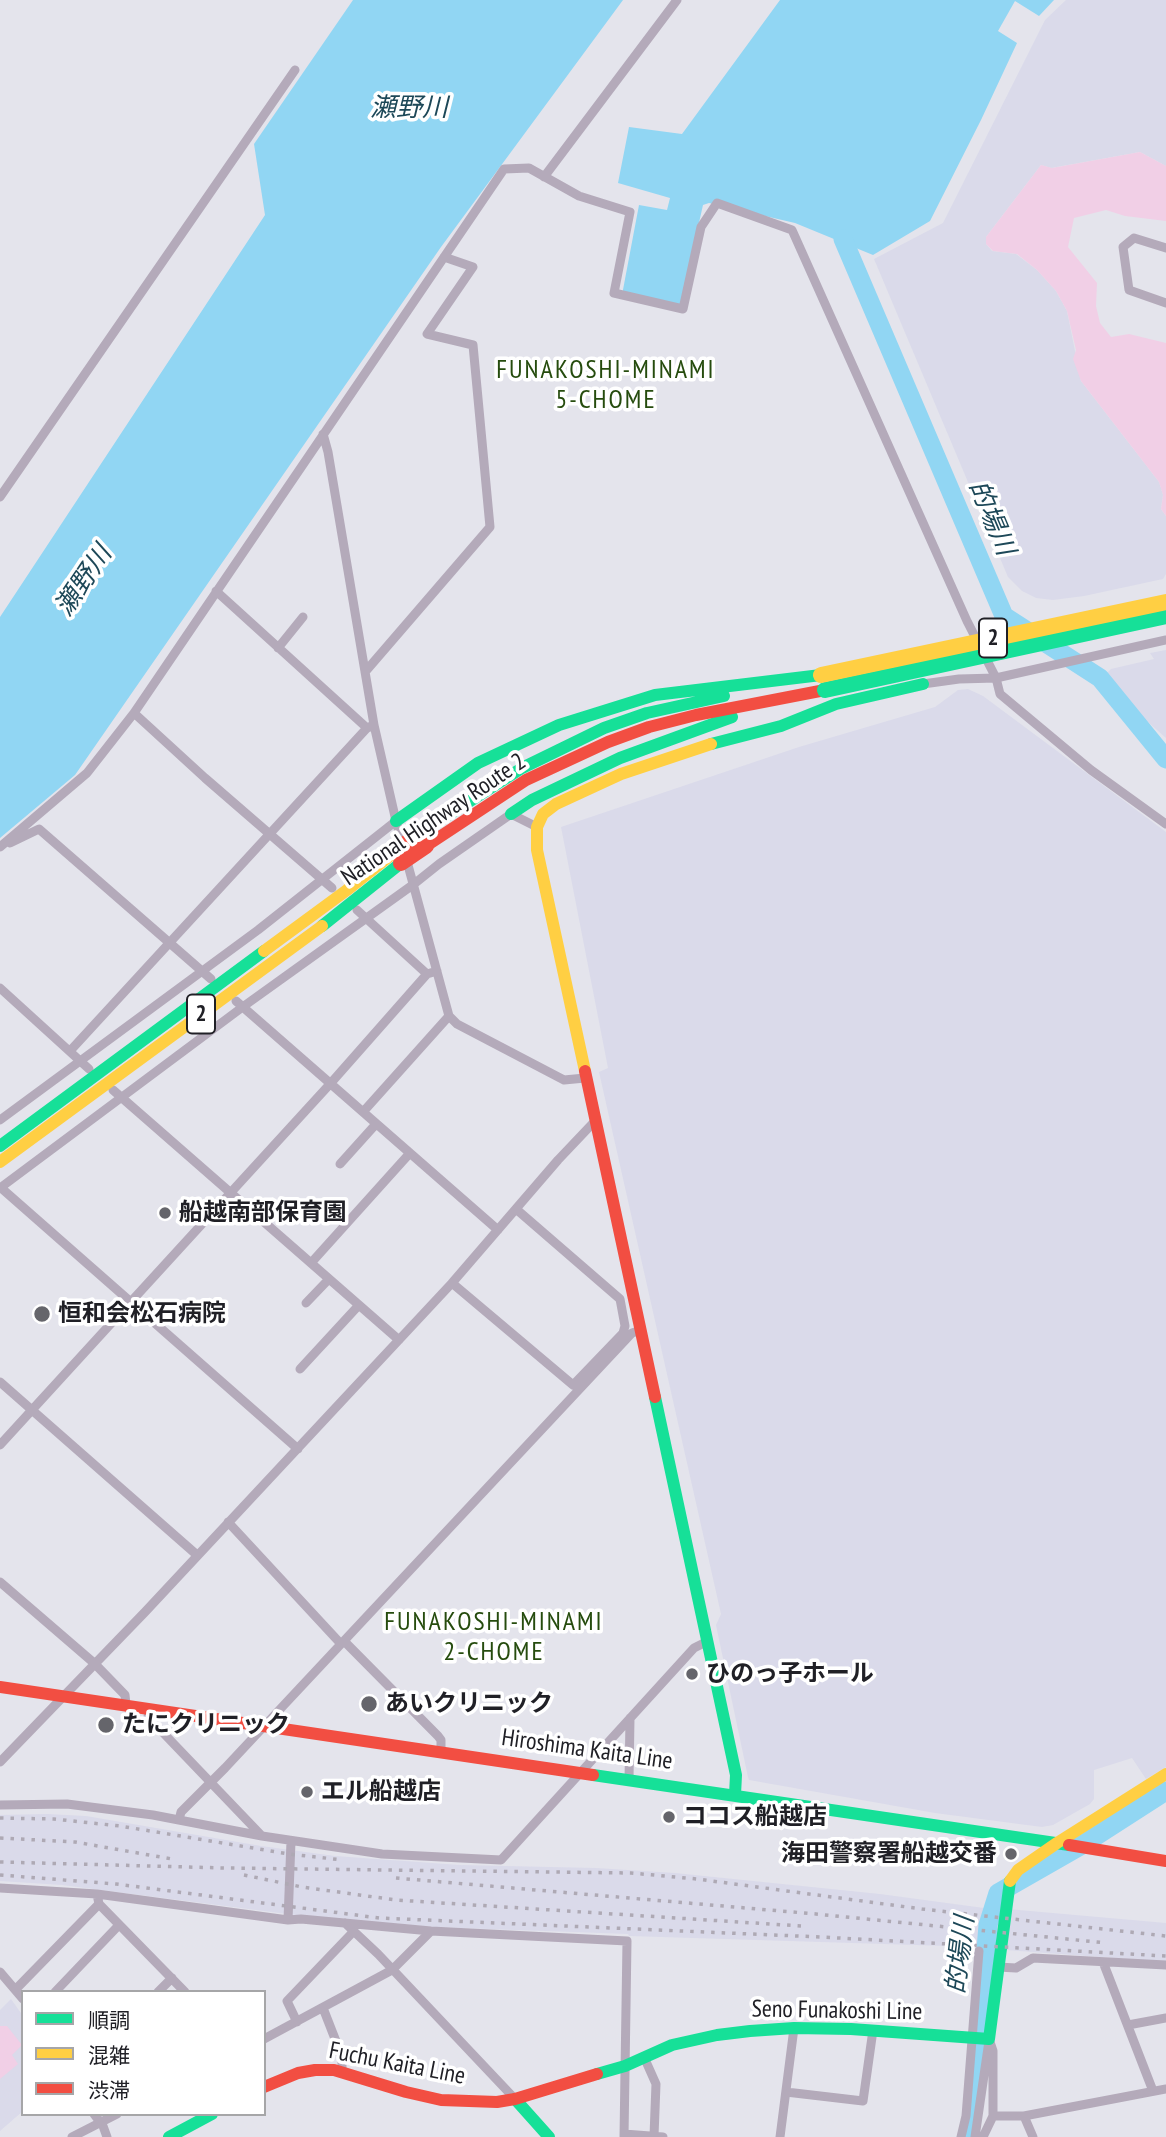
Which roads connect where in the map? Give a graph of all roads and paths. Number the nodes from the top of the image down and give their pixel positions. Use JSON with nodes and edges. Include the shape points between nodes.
{"nodes":[{"id":1,"x":677,"y":0,"type":"edge"},
{"id":2,"x":295,"y":69,"type":"dead end"},
{"id":3,"x":544,"y":177,"type":"junction"},
{"id":4,"x":1166,"y":248,"type":"edge"},
{"id":5,"x":444,"y":257,"type":"junction"},
{"id":6,"x":1166,"y":303,"type":"edge"},
{"id":7,"x":323,"y":434,"type":"junction"},
{"id":8,"x":0,"y":497,"type":"edge"},
{"id":9,"x":216,"y":591,"type":"junction"},
{"id":10,"x":1166,"y":602,"type":"edge"},
{"id":11,"x":1166,"y":616,"type":"edge"},
{"id":12,"x":303,"y":617,"type":"dead end"},
{"id":13,"x":1166,"y":640,"type":"edge"},
{"id":14,"x":278,"y":648,"type":"junction"},
{"id":15,"x":365,"y":672,"type":"junction"},
{"id":16,"x":996,"y":678,"type":"junction"},
{"id":17,"x":823,"y":682,"type":"junction"},
{"id":18,"x":923,"y":684,"type":"joint"},
{"id":19,"x":772,"y":693,"type":"junction"},
{"id":20,"x":134,"y":713,"type":"junction"},
{"id":21,"x":371,"y":726,"type":"junction"},
{"id":22,"x":511,"y":814,"type":"junction"},
{"id":23,"x":396,"y":821,"type":"junction"},
{"id":24,"x":1166,"y":824,"type":"edge"},
{"id":25,"x":537,"y":827,"type":"junction"},
{"id":26,"x":269,"y":834,"type":"junction"},
{"id":27,"x":0,"y":848,"type":"edge"},
{"id":28,"x":399,"y":857,"type":"junction"},
{"id":29,"x":322,"y":879,"type":"junction"},
{"id":30,"x":414,"y":884,"type":"junction"},
{"id":31,"x":332,"y":888,"type":"dead end"},
{"id":32,"x":357,"y":910,"type":"dead end"},
{"id":33,"x":367,"y":919,"type":"junction"},
{"id":34,"x":169,"y":942,"type":"junction"},
{"id":35,"x":203,"y":971,"type":"junction"},
{"id":36,"x":432,"y":973,"type":"junction"},
{"id":37,"x":211,"y":979,"type":"dead end"},
{"id":38,"x":0,"y":988,"type":"edge"},
{"id":39,"x":240,"y":1004,"type":"junction"},
{"id":40,"x":449,"y":1016,"type":"junction"},
{"id":41,"x":70,"y":1051,"type":"junction"},
{"id":42,"x":80,"y":1061,"type":"junction"},
{"id":43,"x":89,"y":1069,"type":"dead end"},
{"id":44,"x":585,"y":1078,"type":"junction"},
{"id":45,"x":330,"y":1084,"type":"junction"},
{"id":46,"x":113,"y":1090,"type":"dead end"},
{"id":47,"x":123,"y":1097,"type":"junction"},
{"id":48,"x":363,"y":1112,"type":"junction"},
{"id":49,"x":0,"y":1120,"type":"edge"},
{"id":50,"x":595,"y":1121,"type":"junction"},
{"id":51,"x":376,"y":1124,"type":"junction"},
{"id":52,"x":0,"y":1146,"type":"edge"},
{"id":53,"x":410,"y":1153,"type":"junction"},
{"id":54,"x":0,"y":1162,"type":"edge"},
{"id":55,"x":340,"y":1164,"type":"dead end"},
{"id":56,"x":0,"y":1188,"type":"edge"},
{"id":57,"x":230,"y":1192,"type":"junction"},
{"id":58,"x":516,"y":1209,"type":"junction"},
{"id":59,"x":498,"y":1230,"type":"junction"},
{"id":60,"x":311,"y":1263,"type":"junction"},
{"id":61,"x":329,"y":1279,"type":"junction"},
{"id":62,"x":453,"y":1283,"type":"junction"},
{"id":63,"x":131,"y":1301,"type":"junction"},
{"id":64,"x":306,"y":1303,"type":"dead end"},
{"id":65,"x":359,"y":1305,"type":"junction"},
{"id":66,"x":625,"y":1326,"type":"junction"},
{"id":67,"x":637,"y":1332,"type":"junction"},
{"id":68,"x":399,"y":1340,"type":"junction"},
{"id":69,"x":300,"y":1369,"type":"dead end"},
{"id":70,"x":0,"y":1382,"type":"edge"},
{"id":71,"x":32,"y":1410,"type":"junction"},
{"id":72,"x":0,"y":1445,"type":"edge"},
{"id":73,"x":298,"y":1449,"type":"junction"},
{"id":74,"x":228,"y":1522,"type":"junction"},
{"id":75,"x":197,"y":1555,"type":"junction"},
{"id":76,"x":0,"y":1582,"type":"edge"},
{"id":77,"x":708,"y":1641,"type":"junction"},
{"id":78,"x":342,"y":1642,"type":"junction"},
{"id":79,"x":94,"y":1663,"type":"junction"},
{"id":80,"x":0,"y":1687,"type":"edge"},
{"id":81,"x":63,"y":1696,"type":"junction"},
{"id":82,"x":126,"y":1704,"type":"junction"},
{"id":83,"x":149,"y":1709,"type":"junction"},
{"id":84,"x":630,"y":1718,"type":"junction"},
{"id":85,"x":263,"y":1726,"type":"junction"},
{"id":86,"x":441,"y":1752,"type":"junction"},
{"id":87,"x":0,"y":1762,"type":"edge"},
{"id":88,"x":580,"y":1773,"type":"junction"},
{"id":89,"x":1166,"y":1774,"type":"edge"},
{"id":90,"x":629,"y":1780,"type":"junction"},
{"id":91,"x":211,"y":1783,"type":"junction"},
{"id":92,"x":735,"y":1795,"type":"junction"},
{"id":93,"x":0,"y":1805,"type":"edge"},
{"id":94,"x":179,"y":1820,"type":"junction"},
{"id":95,"x":262,"y":1836,"type":"junction"},
{"id":96,"x":291,"y":1841,"type":"junction"},
{"id":97,"x":1063,"y":1844,"type":"junction"},
{"id":98,"x":1166,"y":1861,"type":"edge"},
{"id":99,"x":0,"y":1888,"type":"edge"},
{"id":100,"x":98,"y":1899,"type":"junction"},
{"id":101,"x":288,"y":1920,"type":"junction"},
{"id":102,"x":345,"y":1923,"type":"junction"},
{"id":103,"x":119,"y":1925,"type":"junction"},
{"id":104,"x":431,"y":1931,"type":"junction"},
{"id":105,"x":354,"y":1932,"type":"junction"},
{"id":106,"x":979,"y":1951,"type":"dead end"},
{"id":107,"x":1103,"y":1962,"type":"junction"},
{"id":108,"x":1166,"y":1965,"type":"edge"},
{"id":109,"x":998,"y":1967,"type":"junction"},
{"id":110,"x":392,"y":1970,"type":"junction"},
{"id":111,"x":0,"y":1972,"type":"edge"},
{"id":112,"x":172,"y":1978,"type":"junction"},
{"id":113,"x":16,"y":1989,"type":"junction"},
{"id":114,"x":57,"y":1990,"type":"edge"},
{"id":115,"x":160,"y":1990,"type":"edge"},
{"id":116,"x":183,"y":1990,"type":"edge"},
{"id":117,"x":21,"y":1996,"type":"edge"},
{"id":118,"x":323,"y":2008,"type":"junction"},
{"id":119,"x":1166,"y":2018,"type":"edge"},
{"id":120,"x":297,"y":2022,"type":"junction"},
{"id":121,"x":1128,"y":2025,"type":"junction"},
{"id":122,"x":794,"y":2028,"type":"junction"},
{"id":123,"x":873,"y":2030,"type":"junction"},
{"id":124,"x":266,"y":2038,"type":"edge"},
{"id":125,"x":980,"y":2039,"type":"junction"},
{"id":126,"x":644,"y":2057,"type":"junction"},
{"id":127,"x":625,"y":2066,"type":"junction"},
{"id":128,"x":342,"y":2071,"type":"junction"},
{"id":129,"x":266,"y":2086,"type":"edge"},
{"id":130,"x":1160,"y":2090,"type":"edge"},
{"id":131,"x":786,"y":2092,"type":"junction"},
{"id":132,"x":515,"y":2099,"type":"junction"},
{"id":133,"x":1166,"y":2100,"type":"edge"},
{"id":134,"x":95,"y":2116,"type":"edge"},
{"id":135,"x":113,"y":2116,"type":"edge"},
{"id":136,"x":208,"y":2116,"type":"edge"},
{"id":137,"x":993,"y":2116,"type":"junction"},
{"id":138,"x":1024,"y":2116,"type":"junction"},
{"id":139,"x":100,"y":2123,"type":"junction"},
{"id":140,"x":624,"y":2136,"type":"edge"},
{"id":141,"x":658,"y":2136,"type":"edge"},
{"id":142,"x":72,"y":2137,"type":"edge"},
{"id":143,"x":107,"y":2137,"type":"edge"},
{"id":144,"x":169,"y":2137,"type":"edge"},
{"id":145,"x":549,"y":2137,"type":"edge"},
{"id":146,"x":780,"y":2137,"type":"edge"},
{"id":147,"x":961,"y":2137,"type":"edge"},
{"id":148,"x":975,"y":2137,"type":"edge"},
{"id":149,"x":983,"y":2137,"type":"edge"},
{"id":150,"x":1033,"y":2137,"type":"edge"}],
"edges":[{"from":1,"to":3,"type":"street"},
{"from":2,"to":8,"type":"street"},
{"from":3,"to":5,"type":"street","via":[[529,168],[504,169]]},
{"from":3,"to":16,"type":"street","via":[[579,196],[630,212],[614,293],[683,309],[701,227],[717,203],[792,230]]},
{"from":4,"to":6,"type":"street","via":[[1134,238],[1123,247],[1129,290]]},
{"from":5,"to":7,"type":"street"},
{"from":5,"to":15,"type":"street","via":[[473,267],[427,334],[473,345],[490,527]]},
{"from":7,"to":9,"type":"street"},
{"from":7,"to":15,"type":"street"},
{"from":9,"to":14,"type":"street"},
{"from":9,"to":20,"type":"street"},
{"from":10,"to":17,"type":"main road","number":"2","bridge":true},
{"from":11,"to":17,"type":"main road","number":"2","bridge":true},
{"from":12,"to":14,"type":"street"},
{"from":13,"to":16,"type":"street"},
{"from":14,"to":21,"type":"street"},
{"from":15,"to":21,"type":"street"},
{"from":16,"to":18,"type":"street"},
{"from":16,"to":24,"type":"street","via":[[1000,694],[1091,770]]},
{"from":17,"to":19,"type":"main road"},
{"from":17,"to":19,"type":"main road"},
{"from":18,"to":25,"type":"main road","via":[[836,704],[781,726],[621,774],[556,804],[543,814]]},
{"from":19,"to":22,"type":"main road","via":[[714,722],[620,758]]},
{"from":19,"to":23,"type":"main road","via":[[655,695],[559,725],[478,763]]},
{"from":19,"to":28,"type":"main road","name":"National Highway Route 2","number":"2","bridge":true,"via":[[647,713],[604,728],[522,768]]},
{"from":20,"to":26,"type":"street"},
{"from":20,"to":27,"type":"street","via":[[87,773]]},
{"from":21,"to":23,"type":"street"},
{"from":21,"to":26,"type":"street"},
{"from":22,"to":25,"type":"street"},
{"from":22,"to":30,"type":"street"},
{"from":23,"to":29,"type":"street"},
{"from":23,"to":30,"type":"street"},
{"from":25,"to":44,"type":"main road","via":[[537,850]]},
{"from":26,"to":29,"type":"street"},
{"from":26,"to":34,"type":"street"},
{"from":27,"to":34,"type":"street","via":[[39,828]]},
{"from":28,"to":52,"type":"main road","name":"National Highway Route 2","number":"2","via":[[336,898]]},
{"from":28,"to":54,"type":"main road","name":"National Highway Route 2","number":"2","via":[[353,903]]},
{"from":29,"to":31,"type":"street"},
{"from":29,"to":35,"type":"street"},
{"from":30,"to":33,"type":"street"},
{"from":30,"to":36,"type":"street"},
{"from":32,"to":33,"type":"street"},
{"from":33,"to":36,"type":"street"},
{"from":33,"to":39,"type":"street"},
{"from":34,"to":35,"type":"street"},
{"from":34,"to":41,"type":"street"},
{"from":35,"to":37,"type":"street"},
{"from":35,"to":42,"type":"street"},
{"from":36,"to":40,"type":"street"},
{"from":36,"to":45,"type":"street"},
{"from":38,"to":41,"type":"street"},
{"from":39,"to":45,"type":"street"},
{"from":39,"to":47,"type":"street"},
{"from":40,"to":44,"type":"street","via":[[564,1080]]},
{"from":40,"to":48,"type":"street"},
{"from":41,"to":42,"type":"street"},
{"from":42,"to":43,"type":"street"},
{"from":42,"to":49,"type":"street"},
{"from":44,"to":50,"type":"main road"},
{"from":45,"to":48,"type":"street"},
{"from":45,"to":57,"type":"street"},
{"from":46,"to":47,"type":"street"},
{"from":47,"to":56,"type":"street"},
{"from":47,"to":57,"type":"street"},
{"from":48,"to":51,"type":"street"},
{"from":50,"to":58,"type":"street"},
{"from":50,"to":67,"type":"main road"},
{"from":51,"to":53,"type":"street"},
{"from":51,"to":55,"type":"street"},
{"from":53,"to":59,"type":"street"},
{"from":53,"to":60,"type":"street"},
{"from":56,"to":63,"type":"street"},
{"from":57,"to":60,"type":"street"},
{"from":57,"to":63,"type":"street"},
{"from":58,"to":59,"type":"street"},
{"from":58,"to":66,"type":"street","via":[[620,1299]]},
{"from":59,"to":62,"type":"street"},
{"from":60,"to":61,"type":"street"},
{"from":61,"to":64,"type":"street"},
{"from":61,"to":65,"type":"street"},
{"from":62,"to":66,"type":"street","via":[[573,1385]]},
{"from":62,"to":68,"type":"street"},
{"from":63,"to":71,"type":"street"},
{"from":63,"to":73,"type":"street"},
{"from":65,"to":68,"type":"street"},
{"from":65,"to":69,"type":"street"},
{"from":66,"to":67,"type":"street"},
{"from":67,"to":77,"type":"main road"},
{"from":67,"to":78,"type":"street"},
{"from":68,"to":73,"type":"street"},
{"from":70,"to":71,"type":"street"},
{"from":71,"to":72,"type":"street"},
{"from":71,"to":75,"type":"street"},
{"from":73,"to":74,"type":"street"},
{"from":74,"to":75,"type":"street"},
{"from":74,"to":78,"type":"street"},
{"from":75,"to":79,"type":"street"},
{"from":76,"to":79,"type":"street"},
{"from":77,"to":84,"type":"street","via":[[694,1648]]},
{"from":77,"to":92,"type":"main road","via":[[736,1775]]},
{"from":78,"to":85,"type":"street"},
{"from":78,"to":86,"type":"street","via":[[438,1736]]},
{"from":79,"to":81,"type":"street"},
{"from":79,"to":82,"type":"street","via":[[125,1695]]},
{"from":80,"to":81,"type":"main road","name":"Hiroshima Kaita Line"},
{"from":81,"to":82,"type":"main road","name":"Hiroshima Kaita Line"},
{"from":81,"to":87,"type":"street"},
{"from":82,"to":83,"type":"main road","name":"Hiroshima Kaita Line"},
{"from":83,"to":85,"type":"main road","name":"Hiroshima Kaita Line"},
{"from":83,"to":91,"type":"street","via":[[148,1717]]},
{"from":84,"to":88,"type":"street"},
{"from":84,"to":90,"type":"street"},
{"from":85,"to":86,"type":"main road","name":"Hiroshima Kaita Line"},
{"from":85,"to":91,"type":"street"},
{"from":86,"to":88,"type":"main road","name":"Hiroshima Kaita Line"},
{"from":88,"to":90,"type":"main road","name":"Hiroshima Kaita Line"},
{"from":88,"to":96,"type":"street","via":[[500,1860],[382,1854]]},
{"from":89,"to":97,"type":"main road"},
{"from":90,"to":92,"type":"main road","name":"Hiroshima Kaita Line"},
{"from":91,"to":94,"type":"street","via":[[181,1812]]},
{"from":91,"to":95,"type":"street"},
{"from":92,"to":97,"type":"main road","name":"Hiroshima Kaita Line"},
{"from":93,"to":94,"type":"street","via":[[67,1804]]},
{"from":94,"to":95,"type":"street"},
{"from":95,"to":96,"type":"street"},
{"from":96,"to":101,"type":"street"},
{"from":97,"to":98,"type":"main road","name":"Hiroshima Kaita Line"},
{"from":97,"to":109,"type":"main road","via":[[1018,1870],[1008,1891]]},
{"from":99,"to":100,"type":"street"},
{"from":100,"to":101,"type":"street"},
{"from":100,"to":103,"type":"street"},
{"from":100,"to":113,"type":"street"},
{"from":101,"to":102,"type":"street"},
{"from":102,"to":104,"type":"street"},
{"from":102,"to":105,"type":"street"},
{"from":103,"to":112,"type":"street"},
{"from":103,"to":114,"type":"street"},
{"from":104,"to":110,"type":"street"},
{"from":104,"to":127,"type":"street","via":[[627,1941]]},
{"from":105,"to":110,"type":"street"},
{"from":105,"to":120,"type":"street","via":[[287,2001]]},
{"from":106,"to":125,"type":"street"},
{"from":107,"to":108,"type":"street"},
{"from":107,"to":109,"type":"street","via":[[1034,1958],[1016,1968]]},
{"from":107,"to":121,"type":"street"},
{"from":109,"to":125,"type":"main road"},
{"from":110,"to":118,"type":"street"},
{"from":110,"to":132,"type":"street"},
{"from":111,"to":113,"type":"street"},
{"from":112,"to":115,"type":"street"},
{"from":112,"to":116,"type":"street"},
{"from":113,"to":117,"type":"street"},
{"from":118,"to":120,"type":"street"},
{"from":118,"to":128,"type":"street"},
{"from":119,"to":121,"type":"street"},
{"from":120,"to":124,"type":"street"},
{"from":121,"to":130,"type":"street"},
{"from":122,"to":123,"type":"main road","name":"Seno Funakoshi Line"},
{"from":122,"to":126,"type":"main road","name":"Seno Funakoshi Line","via":[[717,2035]]},
{"from":122,"to":131,"type":"street"},
{"from":123,"to":125,"type":"main road","name":"Seno Funakoshi Line"},
{"from":123,"to":131,"type":"street","via":[[863,2101]]},
{"from":125,"to":137,"type":"street","via":[[993,2051]]},
{"from":125,"to":147,"type":"street"},
{"from":125,"to":148,"type":"street"},
{"from":126,"to":127,"type":"main road","name":"Seno Funakoshi Line"},
{"from":126,"to":141,"type":"street","via":[[656,2084]]},
{"from":127,"to":132,"type":"main road","name":"Seno Funakoshi Line"},
{"from":127,"to":140,"type":"street"},
{"from":128,"to":129,"type":"main road","name":"Fuchu Kaita Line","via":[[298,2073]]},
{"from":128,"to":132,"type":"main road","name":"Fuchu Kaita Line","via":[[441,2100]]},
{"from":130,"to":133,"type":"street"},
{"from":130,"to":138,"type":"street"},
{"from":131,"to":146,"type":"street"},
{"from":132,"to":145,"type":"main road"},
{"from":134,"to":139,"type":"street"},
{"from":135,"to":139,"type":"street"},
{"from":136,"to":144,"type":"main road"},
{"from":137,"to":138,"type":"street"},
{"from":137,"to":149,"type":"street"},
{"from":138,"to":150,"type":"street"},
{"from":139,"to":142,"type":"street"},
{"from":139,"to":143,"type":"street"},
{"from":140,"to":141,"type":"street"}]}
